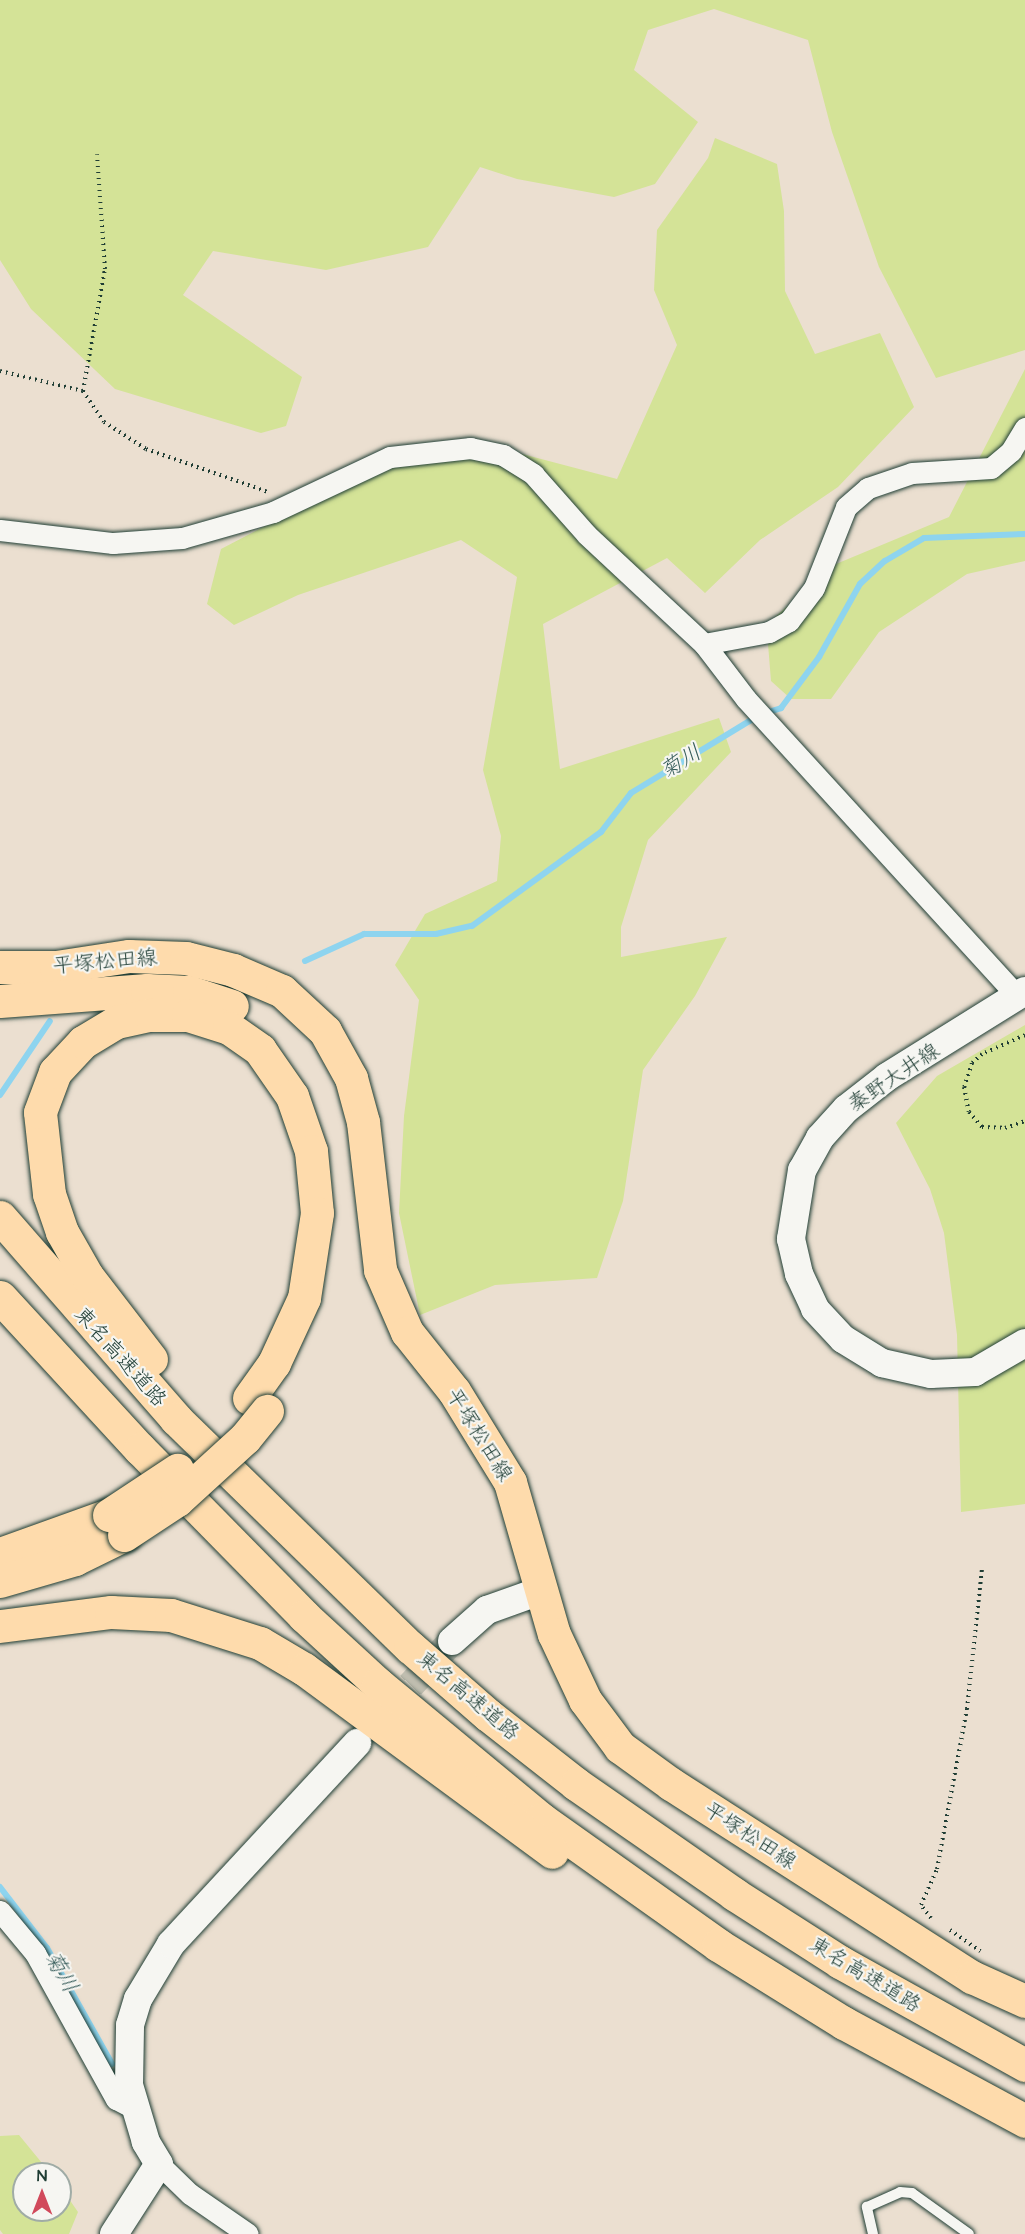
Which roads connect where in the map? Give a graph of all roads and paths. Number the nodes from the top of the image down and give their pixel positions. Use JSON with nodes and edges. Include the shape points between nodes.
{"nodes":[{"id":1,"x":97,"y":154,"type":"dead end"},
{"id":2,"x":0,"y":371,"type":"edge"},
{"id":3,"x":83,"y":391,"type":"junction"},
{"id":4,"x":1025,"y":428,"type":"edge"},
{"id":5,"x":287,"y":505,"type":"junction"},
{"id":6,"x":0,"y":530,"type":"edge"},
{"id":7,"x":704,"y":644,"type":"junction"},
{"id":8,"x":0,"y":967,"type":"edge"},
{"id":9,"x":1021,"y":994,"type":"edge"},
{"id":10,"x":0,"y":1001,"type":"edge"},
{"id":11,"x":1025,"y":1035,"type":"edge"},
{"id":12,"x":1025,"y":1121,"type":"edge"},
{"id":13,"x":0,"y":1217,"type":"edge"},
{"id":14,"x":0,"y":1280,"type":"edge"},
{"id":15,"x":0,"y":1297,"type":"edge"},
{"id":16,"x":1025,"y":1343,"type":"edge"},
{"id":17,"x":258,"y":1404,"type":"junction"},
{"id":18,"x":140,"y":1449,"type":"junction"},
{"id":19,"x":117,"y":1525,"type":"junction"},
{"id":20,"x":0,"y":1554,"type":"edge"},
{"id":21,"x":982,"y":1569,"type":"dead end"},
{"id":22,"x":0,"y":1581,"type":"edge"},
{"id":23,"x":540,"y":1591,"type":"junction"},
{"id":24,"x":0,"y":1626,"type":"edge"},
{"id":25,"x":452,"y":1641,"type":"tunnel mouth"},
{"id":26,"x":410,"y":1647,"type":"junction"},
{"id":27,"x":357,"y":1743,"type":"dead end"},
{"id":28,"x":0,"y":1911,"type":"edge"},
{"id":29,"x":718,"y":1946,"type":"junction"},
{"id":30,"x":972,"y":1977,"type":"junction"},
{"id":31,"x":1025,"y":2001,"type":"edge"},
{"id":32,"x":1025,"y":2065,"type":"edge"},
{"id":33,"x":134,"y":2108,"type":"junction"},
{"id":34,"x":1025,"y":2121,"type":"edge"},
{"id":35,"x":159,"y":2164,"type":"junction"},
{"id":36,"x":114,"y":2234,"type":"edge"},
{"id":37,"x":248,"y":2234,"type":"edge"},
{"id":38,"x":873,"y":2234,"type":"edge"},
{"id":39,"x":969,"y":2234,"type":"edge"}],
"edges":[{"from":1,"to":3,"type":"path","via":[[105,269]]},
{"from":2,"to":3,"type":"path"},
{"from":3,"to":5,"type":"path","via":[[104,422],[146,449],[267,492]]},
{"from":4,"to":7,"type":"street","via":[[1011,450],[991,468],[912,473],[868,488],[846,507],[814,588],[789,621],[769,632]]},
{"from":5,"to":6,"type":"street","via":[[210,532],[160,540],[103,543]]},
{"from":5,"to":7,"type":"street","via":[[390,457],[487,449],[533,474],[588,535]]},
{"from":7,"to":9,"type":"street","via":[[746,699]]},
{"from":8,"to":23,"type":"main road","name":"平塚松田線","via":[[56,967],[129,956],[186,958],[233,970],[282,992],[326,1031],[351,1078],[363,1122],[380,1270],[407,1332],[454,1391],[510,1482]]},
{"from":9,"to":16,"type":"street","name":"秦野大井線","via":[[887,1077],[846,1109],[820,1138],[802,1170],[791,1239],[799,1274],[815,1309],[843,1339],[882,1363],[931,1374],[975,1372]]},
{"from":10,"to":17,"type":"main road","via":[[147,990],[189,992],[238,1008],[274,1034],[311,1087],[332,1144],[338,1211],[333,1267],[308,1342]]},
{"from":11,"to":12,"type":"path","via":[[982,1054],[972,1064],[964,1087],[969,1112],[982,1127],[1005,1128]]},
{"from":13,"to":26,"type":"main road","name":"東名高速道路","via":[[176,1419]]},
{"from":14,"to":18,"type":"main road"},
{"from":15,"to":18,"type":"main road"},
{"from":17,"to":19,"type":"main road","bridge":true,"via":[[229,1423]]},
{"from":17,"to":26,"type":"main road","via":[[291,1331],[312,1263],[317,1213],[311,1151],[292,1096],[260,1050],[229,1028],[188,1015],[150,1015],[117,1022],[83,1042],[55,1072],[40,1112],[49,1194],[62,1232],[87,1276],[147,1355]]},
{"from":18,"to":29,"type":"main road","via":[[378,1684],[541,1819]]},
{"from":19,"to":20,"type":"main road"},
{"from":19,"to":22,"type":"main road","via":[[75,1558]]},
{"from":21,"to":30,"type":"path","via":[[965,1720],[937,1869],[921,1905],[930,1917],[980,1948],[980,1962]]},
{"from":23,"to":25,"type":"street","via":[[487,1610]]},
{"from":23,"to":30,"type":"main road","name":"平塚松田線","via":[[585,1700],[620,1747],[810,1875]]},
{"from":24,"to":29,"type":"main road","via":[[111,1612],[171,1615],[260,1642],[304,1669],[524,1834],[625,1898]]},
{"from":26,"to":32,"type":"main road","name":"東名高速道路","via":[[505,1728],[670,1853],[840,1962]]},
{"from":27,"to":33,"type":"street","via":[[171,1944],[153,1971],[130,2025],[127,2062]]},
{"from":28,"to":33,"type":"street","via":[[35,1953],[117,2099]]},
{"from":29,"to":34,"type":"main road","via":[[844,2023]]},
{"from":30,"to":31,"type":"main road","name":"平塚松田線"},
{"from":33,"to":35,"type":"street"},
{"from":35,"to":36,"type":"street"},
{"from":35,"to":37,"type":"street","via":[[190,2194]]},
{"from":38,"to":39,"type":"lane","via":[[867,2207],[900,2192],[912,2193]]}]}
